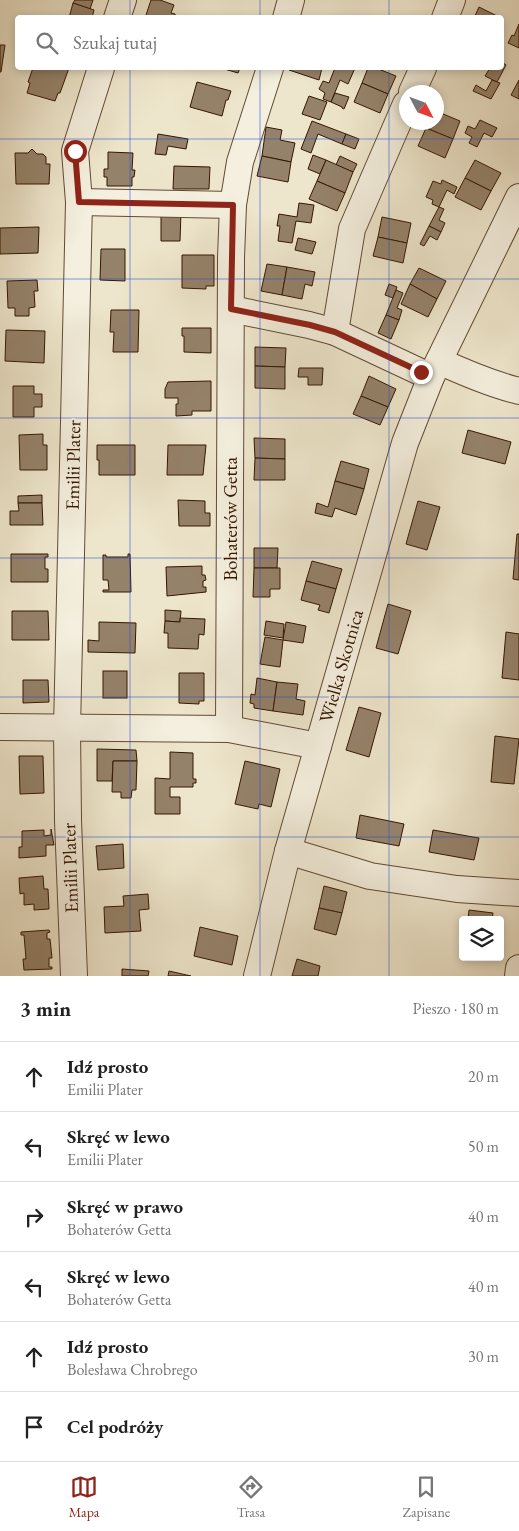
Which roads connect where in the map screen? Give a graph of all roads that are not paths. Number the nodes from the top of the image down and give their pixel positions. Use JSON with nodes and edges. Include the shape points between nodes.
{"nodes":[{"id":1,"x":123,"y":0,"type":"edge"},
{"id":2,"x":291,"y":0,"type":"edge"},
{"id":3,"x":452,"y":0,"type":"edge"},
{"id":4,"x":119,"y":15,"type":"edge"},
{"id":5,"x":287,"y":15,"type":"edge"},
{"id":6,"x":446,"y":15,"type":"edge"},
{"id":7,"x":100,"y":70,"type":"edge"},
{"id":8,"x":269,"y":70,"type":"edge"},
{"id":9,"x":421,"y":70,"type":"edge"},
{"id":10,"x":415,"y":85,"type":"edge"},
{"id":11,"x":399,"y":120,"type":"edge"},
{"id":12,"x":519,"y":197,"type":"edge"},
{"id":13,"x":79,"y":202,"type":"junction"},
{"id":14,"x":233,"y":205,"type":"junction"},
{"id":15,"x":231,"y":309,"type":"junction"},
{"id":16,"x":335,"y":332,"type":"junction"},
{"id":17,"x":435,"y":369,"type":"junction"},
{"id":18,"x":519,"y":391,"type":"edge"},
{"id":19,"x":0,"y":728,"type":"edge"},
{"id":20,"x":67,"y":729,"type":"junction"},
{"id":21,"x":229,"y":729,"type":"junction"},
{"id":22,"x":318,"y":746,"type":"junction"},
{"id":23,"x":288,"y":852,"type":"junction"},
{"id":24,"x":519,"y":893,"type":"edge"},
{"id":25,"x":519,"y":968,"type":"edge"},
{"id":26,"x":74,"y":976,"type":"edge"},
{"id":27,"x":256,"y":976,"type":"edge"},
{"id":28,"x":518,"y":976,"type":"edge"}],
"edges":[{"from":1,"to":4,"type":"street"},
{"from":2,"to":5,"type":"street"},
{"from":3,"to":6,"type":"street"},
{"from":7,"to":13,"type":"street","name":"Emilii Plater","via":[[75,151]]},
{"from":8,"to":14,"type":"street","name":"Bohaterów Getta","via":[[240,162]]},
{"from":9,"to":10,"type":"street"},
{"from":11,"to":16,"type":"street","via":[[352,229]]},
{"from":12,"to":17,"type":"street","name":"Wielka Skotnica"},
{"from":13,"to":14,"type":"street"},
{"from":13,"to":20,"type":"street","name":"Emilii Plater"},
{"from":14,"to":15,"type":"street","name":"Bohaterów Getta"},
{"from":15,"to":16,"type":"street"},
{"from":15,"to":21,"type":"street","name":"Bohaterów Getta"},
{"from":16,"to":17,"type":"street"},
{"from":17,"to":18,"type":"street","via":[[468,374]]},
{"from":17,"to":22,"type":"street","name":"Wielka Skotnica","via":[[405,443]]},
{"from":19,"to":20,"type":"street"},
{"from":20,"to":21,"type":"street"},
{"from":20,"to":26,"type":"street","name":"Emilii Plater"},
{"from":21,"to":22,"type":"street"},
{"from":22,"to":23,"type":"street","name":"Wielka Skotnica"},
{"from":23,"to":24,"type":"street","via":[[370,876],[448,888]]},
{"from":23,"to":27,"type":"street","name":"Wielka Skotnica"},
{"from":25,"to":28,"type":"street"}]}
